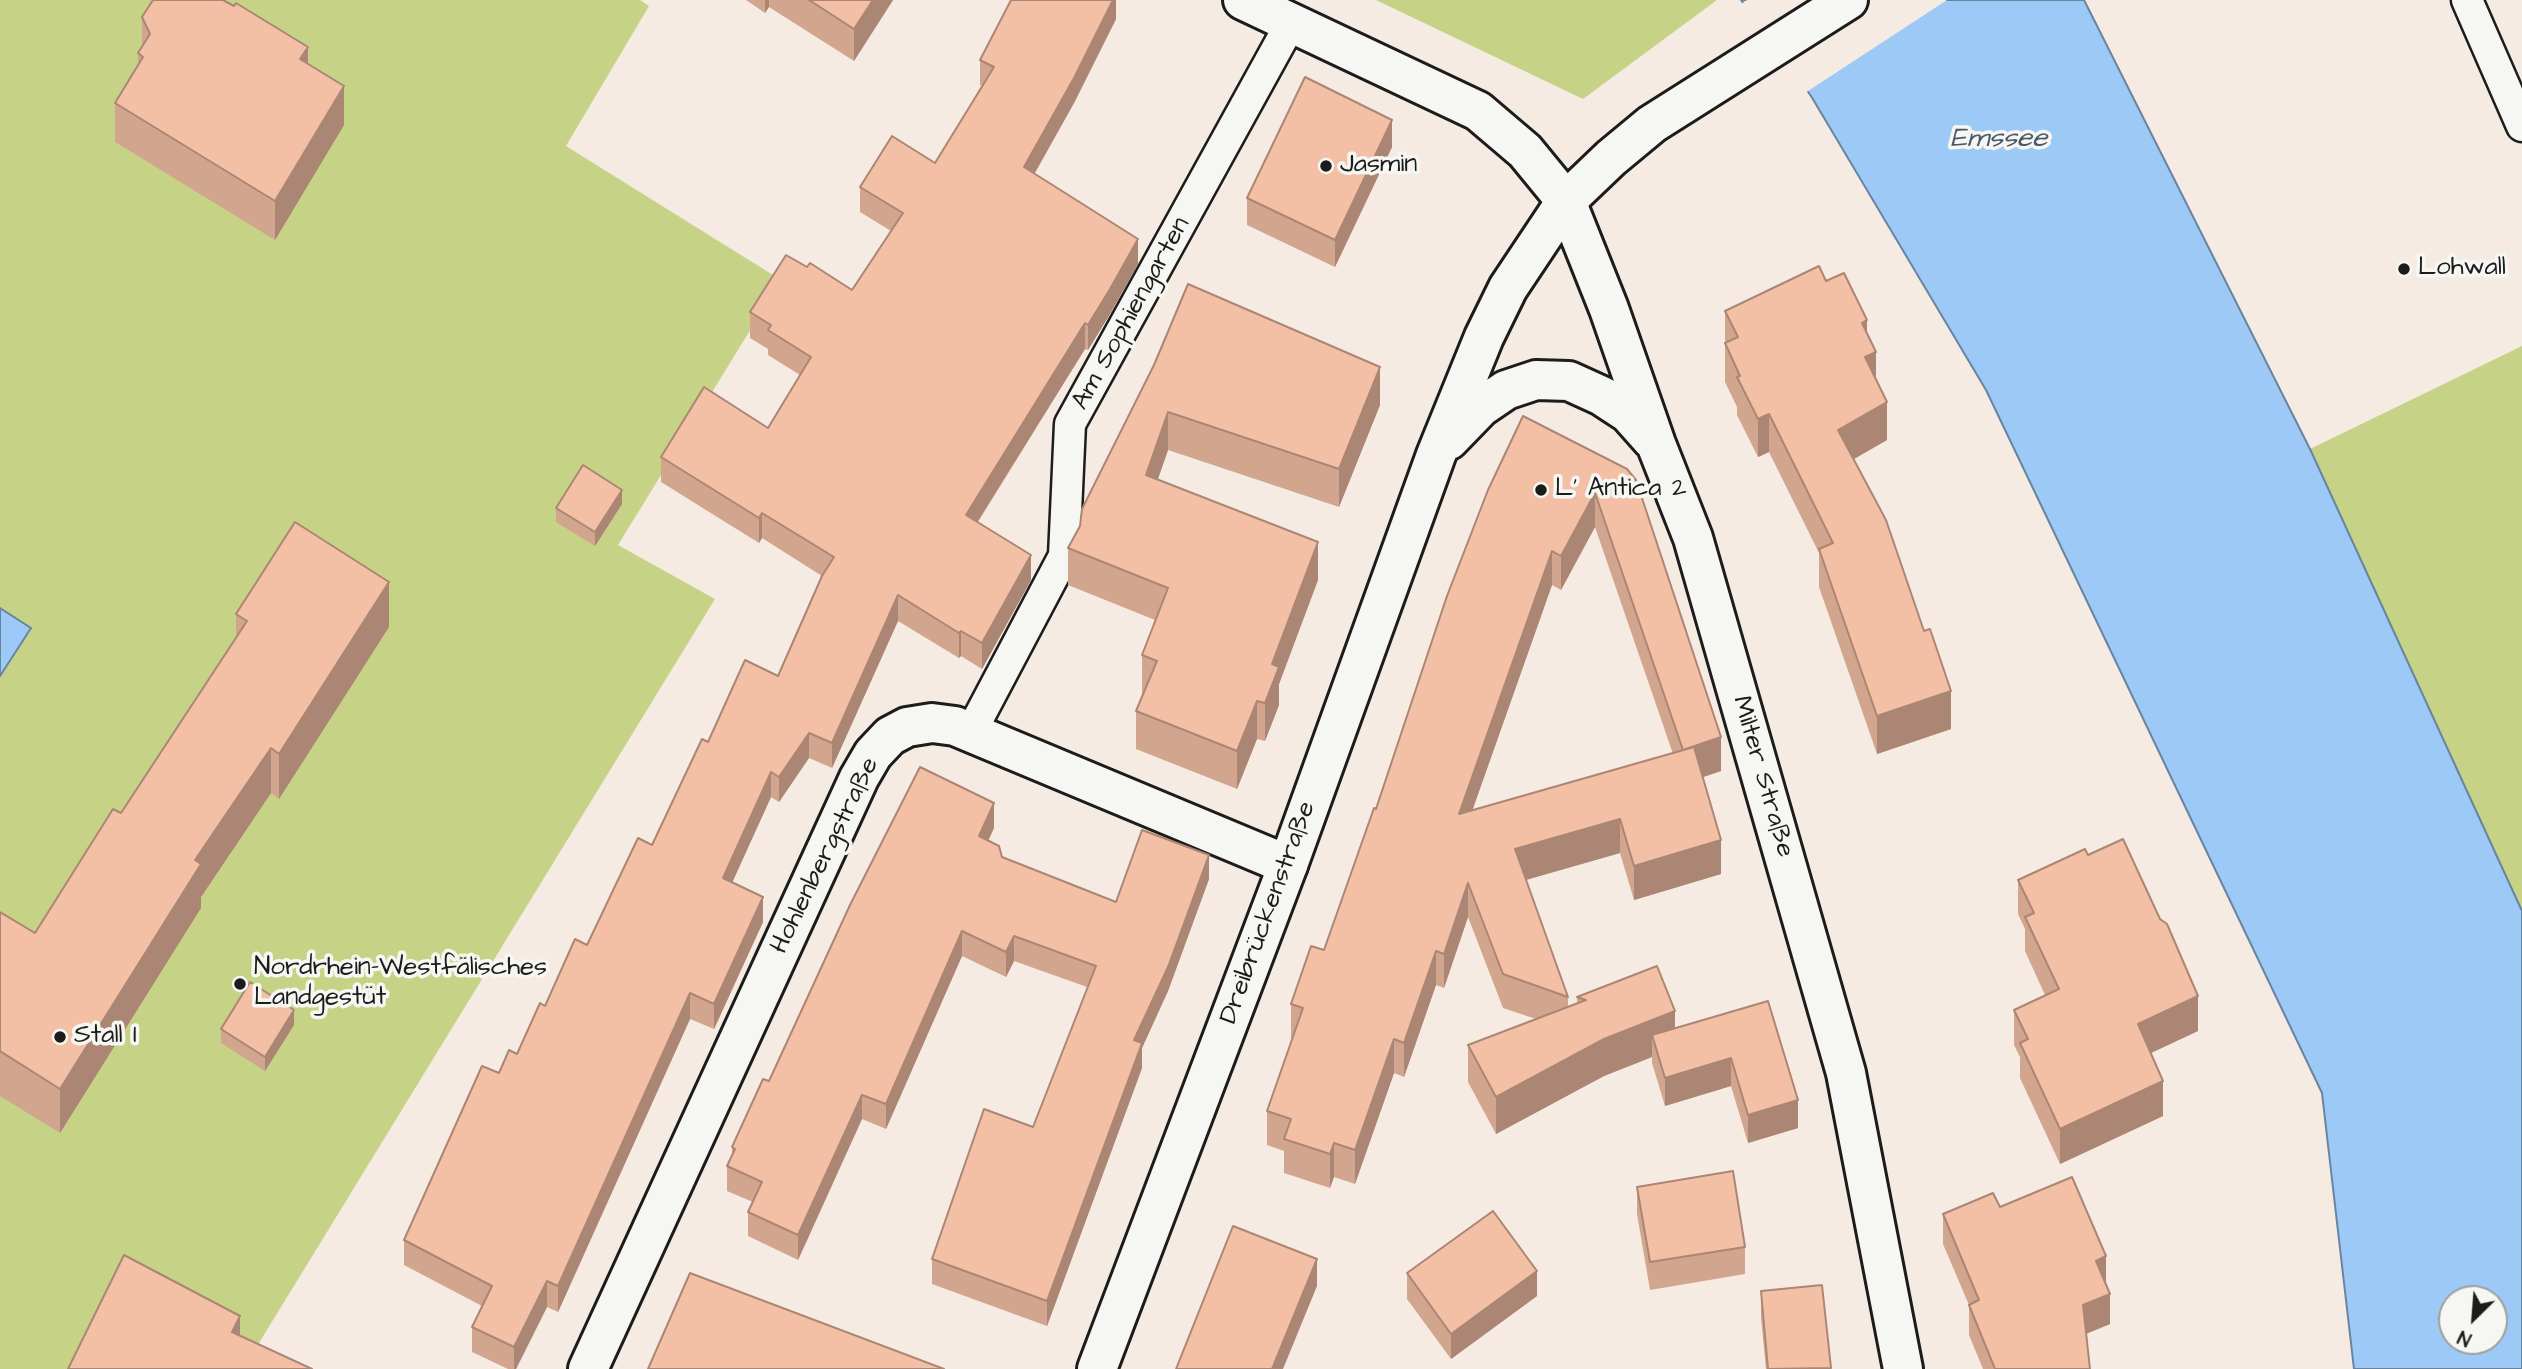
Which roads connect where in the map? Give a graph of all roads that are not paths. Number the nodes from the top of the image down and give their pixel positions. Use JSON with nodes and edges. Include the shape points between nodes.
{"nodes":[{"id":1,"x":1243,"y":0,"type":"edge"},
{"id":2,"x":1847,"y":0,"type":"edge"},
{"id":3,"x":2466,"y":0,"type":"edge"},
{"id":4,"x":1291,"y":23,"type":"junction"},
{"id":5,"x":2522,"y":126,"type":"edge"},
{"id":6,"x":1566,"y":201,"type":"junction"},
{"id":7,"x":1656,"y":444,"type":"junction"},
{"id":8,"x":1436,"y":455,"type":"junction"},
{"id":9,"x":971,"y":732,"type":"junction"},
{"id":10,"x":1288,"y":865,"type":"junction"},
{"id":11,"x":588,"y":1369,"type":"edge"},
{"id":12,"x":1097,"y":1369,"type":"edge"},
{"id":13,"x":1903,"y":1369,"type":"edge"}],
"edges":[{"from":1,"to":4,"type":"street","name":"Milter Straße"},
{"from":2,"to":6,"type":"street","name":"Dreibrückenstraße","via":[[1652,124]]},
{"from":3,"to":5,"type":"lane"},
{"from":4,"to":6,"type":"street","name":"Milter Straße","via":[[1478,111],[1525,151]]},
{"from":4,"to":9,"type":"lane","name":"Am Sophiengarten","via":[[1070,424],[1064,556]]},
{"from":6,"to":7,"type":"street","name":"Milter Straße"},
{"from":6,"to":8,"type":"street","name":"Dreibrückenstraße","via":[[1508,288]]},
{"from":7,"to":8,"type":"street","name":"Dreibrückenstraße","via":[[1628,413],[1602,396],[1569,381],[1536,380],[1506,390],[1481,407]]},
{"from":7,"to":13,"type":"street","name":"Milter Straße","via":[[1693,538],[1846,1073]]},
{"from":8,"to":10,"type":"street","name":"Dreibrückenstraße"},
{"from":9,"to":10,"type":"street","name":"Hohlenbergstraße"},
{"from":9,"to":11,"type":"street","name":"Hohlenbergstraße","via":[[932,723],[907,727],[890,736],[873,754]]},
{"from":10,"to":12,"type":"street","name":"Dreibrückenstraße"}]}
